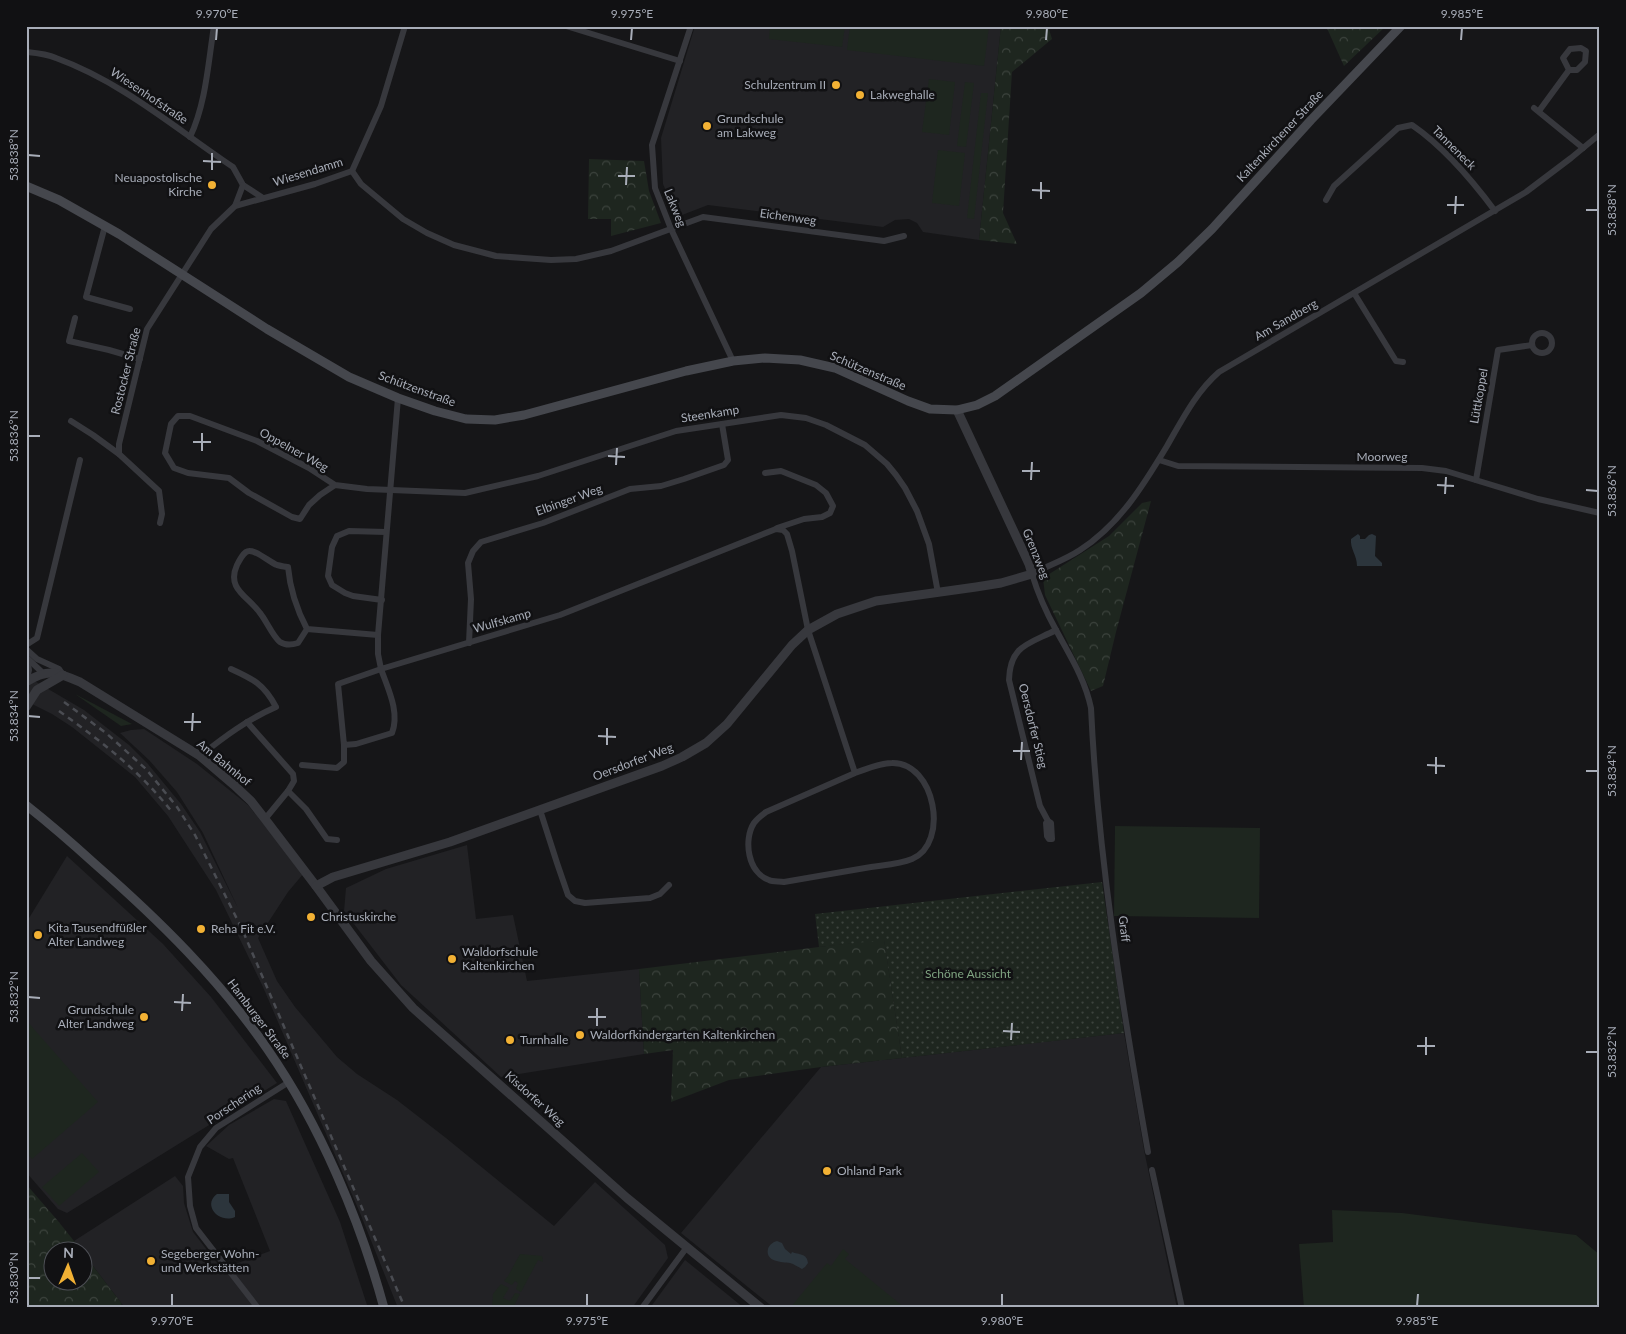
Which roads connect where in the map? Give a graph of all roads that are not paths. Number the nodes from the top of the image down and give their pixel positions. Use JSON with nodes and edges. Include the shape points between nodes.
{"nodes":[{"id":1,"x":214,"y":26,"type":"edge"},
{"id":2,"x":405,"y":26,"type":"edge"},
{"id":3,"x":566,"y":26,"type":"edge"},
{"id":4,"x":691,"y":26,"type":"edge"},
{"id":5,"x":1401,"y":26,"type":"edge"},
{"id":6,"x":26,"y":52,"type":"edge"},
{"id":7,"x":680,"y":61,"type":"junction"},
{"id":8,"x":1569,"y":70,"type":"dead end"},
{"id":9,"x":1600,"y":134,"type":"edge"},
{"id":10,"x":190,"y":137,"type":"junction"},
{"id":11,"x":1583,"y":148,"type":"junction"},
{"id":12,"x":352,"y":171,"type":"junction"},
{"id":13,"x":26,"y":186,"type":"edge"},
{"id":14,"x":242,"y":186,"type":"junction"},
{"id":15,"x":263,"y":198,"type":"junction"},
{"id":16,"x":1326,"y":200,"type":"dead end"},
{"id":17,"x":236,"y":206,"type":"junction"},
{"id":18,"x":1495,"y":211,"type":"junction"},
{"id":19,"x":105,"y":226,"type":"junction"},
{"id":20,"x":671,"y":228,"type":"junction"},
{"id":21,"x":904,"y":236,"type":"dead end"},
{"id":22,"x":182,"y":274,"type":"junction"},
{"id":23,"x":1354,"y":293,"type":"junction"},
{"id":24,"x":130,"y":309,"type":"dead end"},
{"id":25,"x":75,"y":318,"type":"dead end"},
{"id":26,"x":1532,"y":345,"type":"dead end"},
{"id":27,"x":140,"y":359,"type":"junction"},
{"id":28,"x":733,"y":361,"type":"junction"},
{"id":29,"x":1403,"y":362,"type":"dead end"},
{"id":30,"x":398,"y":398,"type":"junction"},
{"id":31,"x":957,"y":410,"type":"junction"},
{"id":32,"x":71,"y":421,"type":"dead end"},
{"id":33,"x":722,"y":424,"type":"junction"},
{"id":34,"x":119,"y":454,"type":"junction"},
{"id":35,"x":80,"y":460,"type":"dead end"},
{"id":36,"x":1159,"y":460,"type":"junction"},
{"id":37,"x":765,"y":473,"type":"dead end"},
{"id":38,"x":1476,"y":480,"type":"junction"},
{"id":39,"x":335,"y":485,"type":"junction"},
{"id":40,"x":390,"y":490,"type":"junction"},
{"id":41,"x":1600,"y":512,"type":"edge"},
{"id":42,"x":160,"y":523,"type":"dead end"},
{"id":43,"x":776,"y":528,"type":"junction"},
{"id":44,"x":386,"y":532,"type":"junction"},
{"id":45,"x":1032,"y":574,"type":"junction"},
{"id":46,"x":938,"y":593,"type":"junction"},
{"id":47,"x":382,"y":600,"type":"junction"},
{"id":48,"x":307,"y":629,"type":"junction"},
{"id":49,"x":808,"y":630,"type":"junction"},
{"id":50,"x":1056,"y":630,"type":"junction"},
{"id":51,"x":378,"y":635,"type":"junction"},
{"id":52,"x":469,"y":643,"type":"junction"},
{"id":53,"x":26,"y":647,"type":"edge"},
{"id":54,"x":27,"y":657,"type":"edge"},
{"id":55,"x":37,"y":658,"type":"junction"},
{"id":56,"x":231,"y":668,"type":"dead end"},
{"id":57,"x":381,"y":669,"type":"junction"},
{"id":58,"x":41,"y":673,"type":"junction"},
{"id":59,"x":60,"y":677,"type":"junction"},
{"id":60,"x":26,"y":682,"type":"edge"},
{"id":61,"x":38,"y":690,"type":"junction"},
{"id":62,"x":26,"y":706,"type":"edge"},
{"id":63,"x":1091,"y":708,"type":"joint"},
{"id":64,"x":247,"y":722,"type":"junction"},
{"id":65,"x":344,"y":745,"type":"junction"},
{"id":66,"x":200,"y":756,"type":"junction"},
{"id":67,"x":302,"y":765,"type":"dead end"},
{"id":68,"x":856,"y":773,"type":"junction"},
{"id":69,"x":288,"y":791,"type":"junction"},
{"id":70,"x":26,"y":805,"type":"edge"},
{"id":71,"x":540,"y":810,"type":"junction"},
{"id":72,"x":265,"y":819,"type":"junction"},
{"id":73,"x":1048,"y":821,"type":"dead end"},
{"id":74,"x":338,"y":840,"type":"dead end"},
{"id":75,"x":669,"y":885,"type":"dead end"},
{"id":76,"x":316,"y":886,"type":"junction"},
{"id":77,"x":289,"y":1082,"type":"junction"},
{"id":78,"x":1148,"y":1152,"type":"dead end"},
{"id":79,"x":1152,"y":1170,"type":"dead end"},
{"id":80,"x":687,"y":1247,"type":"junction"},
{"id":81,"x":258,"y":1308,"type":"edge"},
{"id":82,"x":384,"y":1308,"type":"edge"},
{"id":83,"x":642,"y":1308,"type":"edge"},
{"id":84,"x":761,"y":1308,"type":"edge"},
{"id":85,"x":1182,"y":1308,"type":"edge"}],
"edges":[{"from":1,"to":10,"type":"street","via":[[202,101]]},
{"from":2,"to":12,"type":"street","name":"Wiesendamm","via":[[381,106]]},
{"from":3,"to":7,"type":"street"},
{"from":4,"to":7,"type":"street","name":"Lakweg"},
{"from":5,"to":31,"type":"main road","name":"Kaltenkirchener Straße","via":[[1178,262],[1141,293],[995,396]]},
{"from":6,"to":10,"type":"street","name":"Wiesenhofstraße","via":[[55,57],[96,75]]},
{"from":7,"to":20,"type":"street","name":"Lakweg","via":[[652,145],[655,188]]},
{"from":8,"to":11,"type":"street","via":[[1536,109]]},
{"from":9,"to":11,"type":"street","name":"Am Sandberg"},
{"from":10,"to":14,"type":"street","name":"Wiesenhofstraße","via":[[233,167]]},
{"from":11,"to":18,"type":"street","name":"Am Sandberg","via":[[1526,192]]},
{"from":12,"to":15,"type":"street","name":"Wiesendamm"},
{"from":12,"to":20,"type":"street","name":"Eichenweg","via":[[361,184],[403,219],[454,245],[496,256],[576,259],[611,251]]},
{"from":13,"to":19,"type":"main road","name":"Schützenstraße"},
{"from":14,"to":15,"type":"street"},
{"from":14,"to":17,"type":"street"},
{"from":15,"to":17,"type":"street","name":"Wiesendamm"},
{"from":16,"to":18,"type":"street","name":"Tanneneck","via":[[1334,186],[1398,128],[1412,125],[1427,135],[1466,175]]},
{"from":17,"to":22,"type":"street","name":"Wiesendamm","via":[[211,228]]},
{"from":18,"to":23,"type":"street","name":"Am Sandberg"},
{"from":19,"to":22,"type":"main road","name":"Schützenstraße"},
{"from":19,"to":24,"type":"street","via":[[86,298]]},
{"from":20,"to":21,"type":"street","name":"Eichenweg","via":[[703,217],[884,241]]},
{"from":20,"to":28,"type":"street","name":"Lakweg"},
{"from":22,"to":27,"type":"street","name":"Rostocker Straße","via":[[147,329]]},
{"from":22,"to":30,"type":"main road","name":"Schützenstraße","via":[[349,376]]},
{"from":23,"to":29,"type":"street","via":[[1396,361]]},
{"from":23,"to":36,"type":"street","name":"Am Sandberg","via":[[1219,372],[1196,398]]},
{"from":25,"to":27,"type":"street","via":[[69,341]]},
{"from":26,"to":38,"type":"street","name":"Lüttkoppel","via":[[1498,350]]},
{"from":27,"to":34,"type":"street","name":"Rostocker Straße"},
{"from":28,"to":30,"type":"main road","name":"Schützenstraße","via":[[495,420],[466,419]]},
{"from":28,"to":31,"type":"main road","name":"Schützenstraße","via":[[765,358],[800,360],[835,368],[930,410]]},
{"from":30,"to":40,"type":"street"},
{"from":31,"to":45,"type":"street","name":"Grenzweg"},
{"from":32,"to":34,"type":"street"},
{"from":33,"to":40,"type":"street","name":"Steenkamp","via":[[676,431],[538,476],[465,493]]},
{"from":33,"to":46,"type":"street","name":"Steenkamp","via":[[781,415],[806,418],[865,445],[887,464],[906,488],[929,544]]},
{"from":33,"to":52,"type":"street","name":"Elbinger Weg","via":[[728,460],[724,465],[661,486],[630,489],[481,542],[473,550],[468,563],[471,599]]},
{"from":34,"to":42,"type":"street","via":[[159,491]]},
{"from":35,"to":53,"type":"street","name":"Am Bahnhof","via":[[37,638]]},
{"from":36,"to":38,"type":"street","name":"Moorweg","via":[[1178,466],[1422,468]]},
{"from":36,"to":45,"type":"street","name":"Am Sandberg","via":[[1120,517],[1079,551]]},
{"from":37,"to":43,"type":"street","name":"Wulfskamp","via":[[781,471],[816,486],[826,492],[833,506],[830,513],[822,517]]},
{"from":38,"to":41,"type":"street","name":"Moorweg","via":[[1538,499]]},
{"from":39,"to":39,"type":"street","name":"Oppelner Weg","via":[[257,441],[190,416],[178,416],[171,424],[165,453],[174,468],[229,478],[292,517],[300,519],[309,505]]},
{"from":39,"to":40,"type":"street","name":"Steenkamp"},
{"from":40,"to":44,"type":"street"},
{"from":43,"to":49,"type":"street","via":[[787,534]]},
{"from":43,"to":52,"type":"street","name":"Wulfskamp","via":[[560,615]]},
{"from":44,"to":47,"type":"street"},
{"from":44,"to":47,"type":"street","via":[[349,531],[337,536],[328,576],[332,585],[345,594]]},
{"from":45,"to":46,"type":"street","name":"Oersdorfer Weg","via":[[1001,583]]},
{"from":45,"to":50,"type":"street","name":"Grenzweg"},
{"from":46,"to":49,"type":"street","name":"Oersdorfer Weg","via":[[868,603],[837,614]]},
{"from":47,"to":51,"type":"street"},
{"from":48,"to":48,"type":"street","via":[[295,603],[288,567],[278,566],[255,552],[245,553],[233,574],[234,584],[259,612],[278,641],[287,645],[298,643]]},
{"from":48,"to":51,"type":"street"},
{"from":49,"to":68,"type":"street"},
{"from":49,"to":71,"type":"street","name":"Oersdorfer Weg","via":[[728,724],[706,743],[662,766]]},
{"from":50,"to":63,"type":"street","name":"Grenzweg","via":[[1088,691]]},
{"from":50,"to":73,"type":"street","name":"Oersdorfer Stieg","via":[[1018,650],[1010,669],[1040,806]]},
{"from":51,"to":57,"type":"street"},
{"from":52,"to":57,"type":"street","name":"Wulfskamp"},
{"from":53,"to":55,"type":"street","name":"Am Bahnhof"},
{"from":54,"to":58,"type":"street"},
{"from":54,"to":60,"type":"street","via":[[29,674]]},
{"from":55,"to":58,"type":"street"},
{"from":55,"to":59,"type":"street","name":"Am Bahnhof","via":[[59,669]]},
{"from":56,"to":64,"type":"street","via":[[260,684],[276,707]]},
{"from":57,"to":65,"type":"street","name":"Wulfskamp","via":[[338,684]]},
{"from":57,"to":65,"type":"street","via":[[395,716],[392,733]]},
{"from":58,"to":59,"type":"street","name":"Am Bahnhof","via":[[56,673]]},
{"from":58,"to":60,"type":"street"},
{"from":58,"to":61,"type":"street"},
{"from":59,"to":61,"type":"street"},
{"from":59,"to":66,"type":"street","name":"Am Bahnhof","via":[[80,682]]},
{"from":61,"to":62,"type":"street"},
{"from":63,"to":78,"type":"street","name":"Graff","via":[[1109,905]]},
{"from":64,"to":66,"type":"street"},
{"from":64,"to":69,"type":"street","via":[[293,774],[294,782]]},
{"from":65,"to":67,"type":"street","via":[[344,762],[337,768]]},
{"from":66,"to":72,"type":"street","name":"Am Bahnhof","via":[[251,801]]},
{"from":68,"to":68,"type":"street","via":[[894,763],[912,768],[924,780],[933,814],[933,834],[926,848],[913,859],[784,882],[768,880],[756,872],[748,849],[754,823],[766,812]]},
{"from":69,"to":72,"type":"street"},
{"from":69,"to":74,"type":"street","via":[[306,808],[327,839]]},
{"from":70,"to":77,"type":"main road","name":"Hamburger Straße","via":[[128,892],[181,944],[222,988]]},
{"from":71,"to":75,"type":"street","via":[[568,895],[575,901],[650,898]]},
{"from":71,"to":76,"type":"street","name":"Oersdorfer Weg","via":[[450,842],[333,877]]},
{"from":72,"to":76,"type":"street","name":"Am Bahnhof"},
{"from":76,"to":80,"type":"street","name":"Kisdorfer Weg","via":[[371,960],[413,1008],[627,1198]]},
{"from":77,"to":81,"type":"street","name":"Porschering","via":[[216,1128],[200,1147],[188,1177],[190,1206],[196,1228]]},
{"from":77,"to":82,"type":"main road","name":"Hamburger Straße","via":[[327,1153],[356,1223]]},
{"from":79,"to":85,"type":"street"},
{"from":80,"to":83,"type":"street"},
{"from":80,"to":84,"type":"street","name":"Kisdorfer Weg"}]}
